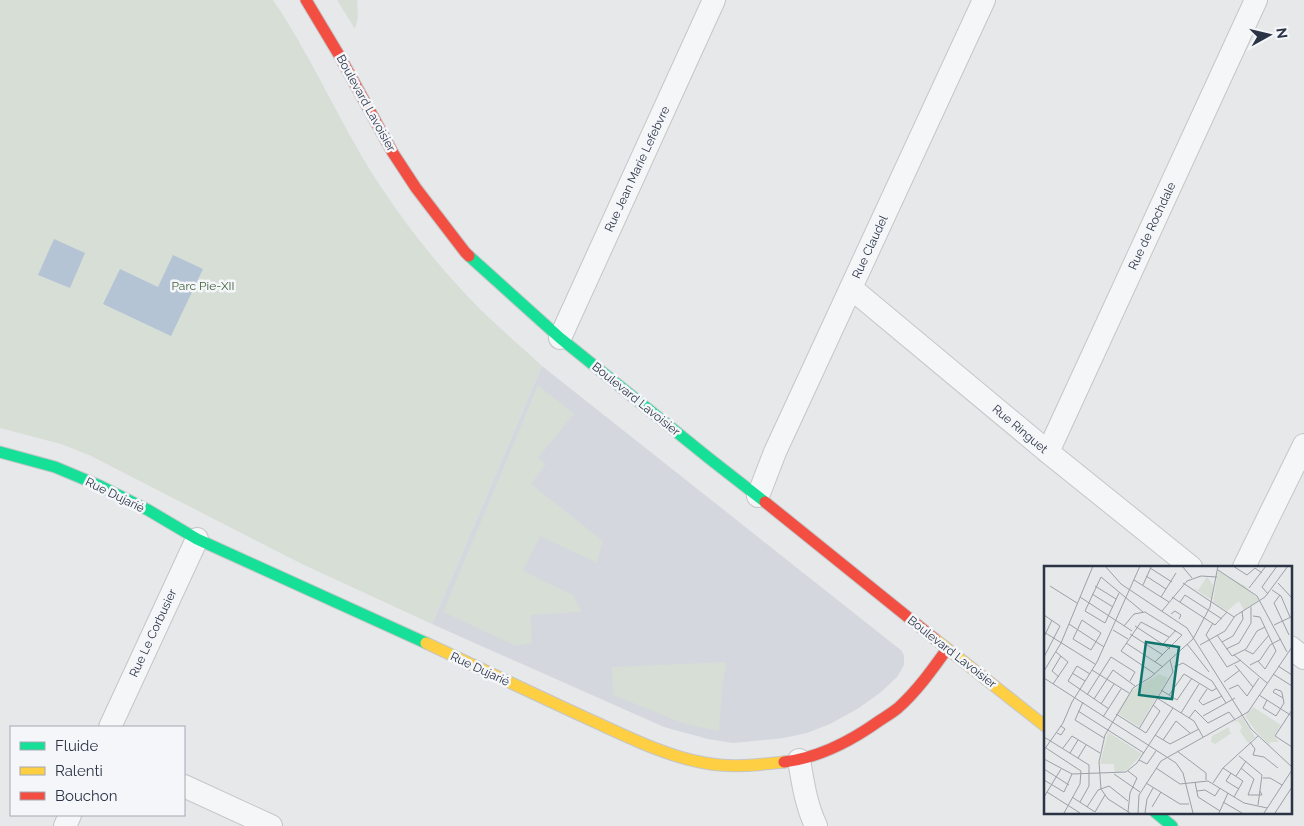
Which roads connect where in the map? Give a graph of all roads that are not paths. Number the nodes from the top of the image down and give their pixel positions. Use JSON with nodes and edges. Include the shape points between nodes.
{"nodes":[{"id":1,"x":306,"y":0,"type":"edge"},
{"id":2,"x":714,"y":0,"type":"edge"},
{"id":3,"x":984,"y":0,"type":"edge"},
{"id":4,"x":1256,"y":0,"type":"edge"},
{"id":5,"x":851,"y":288,"type":"junction"},
{"id":6,"x":560,"y":338,"type":"junction"},
{"id":7,"x":1304,"y":445,"type":"edge"},
{"id":8,"x":0,"y":452,"type":"edge"},
{"id":9,"x":1048,"y":452,"type":"junction"},
{"id":10,"x":758,"y":496,"type":"junction"},
{"id":11,"x":197,"y":538,"type":"junction"},
{"id":12,"x":1190,"y":566,"type":"edge"},
{"id":13,"x":1244,"y":566,"type":"edge"},
{"id":14,"x":947,"y":648,"type":"junction"},
{"id":15,"x":1292,"y":649,"type":"edge"},
{"id":16,"x":1304,"y":658,"type":"edge"},
{"id":17,"x":1044,"y":725,"type":"edge"},
{"id":18,"x":110,"y":726,"type":"edge"},
{"id":19,"x":799,"y":760,"type":"junction"},
{"id":20,"x":185,"y":786,"type":"edge"},
{"id":21,"x":1157,"y":814,"type":"edge"},
{"id":22,"x":271,"y":826,"type":"edge"},
{"id":23,"x":816,"y":826,"type":"edge"},
{"id":24,"x":1172,"y":826,"type":"edge"}],
"edges":[{"from":1,"to":6,"type":"street","name":"Boulevard Lavoisier","via":[[393,153],[445,228],[465,252]]},
{"from":2,"to":6,"type":"street","name":"Rue Jean Marie Lefebvre"},
{"from":3,"to":5,"type":"street","name":"Rue Claudel"},
{"from":4,"to":9,"type":"street","name":"Rue de Rochdale"},
{"from":5,"to":9,"type":"street","name":"Rue Ringuet"},
{"from":5,"to":10,"type":"street","name":"Rue Claudel"},
{"from":6,"to":10,"type":"street","name":"Boulevard Lavoisier"},
{"from":7,"to":13,"type":"street"},
{"from":8,"to":11,"type":"street","name":"Rue Dujarié","via":[[63,470]]},
{"from":9,"to":12,"type":"street","name":"Rue Ringuet"},
{"from":10,"to":14,"type":"street","name":"Boulevard Lavoisier"},
{"from":11,"to":18,"type":"street","name":"Rue Le Corbusier"},
{"from":11,"to":19,"type":"street","name":"Rue Dujarié","via":[[671,754],[730,766]]},
{"from":14,"to":17,"type":"street","name":"Boulevard Lavoisier"},
{"from":14,"to":19,"type":"street","name":"Rue Dujarié","via":[[925,679],[897,708],[865,732]]},
{"from":15,"to":16,"type":"street"},
{"from":19,"to":23,"type":"street"},
{"from":20,"to":22,"type":"street"},
{"from":21,"to":24,"type":"street"}]}
